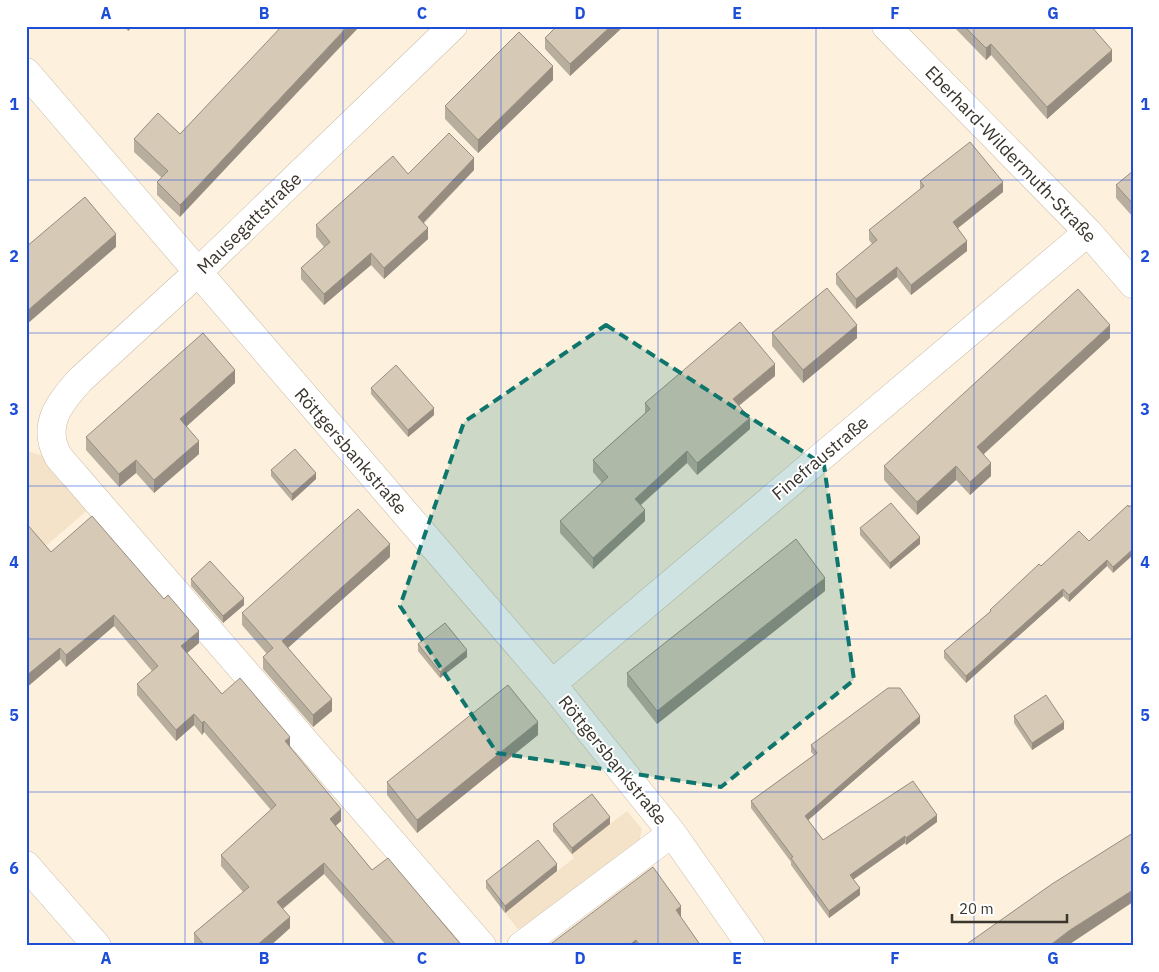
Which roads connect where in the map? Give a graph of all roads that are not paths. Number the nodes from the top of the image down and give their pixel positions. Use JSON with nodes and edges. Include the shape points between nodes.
{"nodes":[{"id":1,"x":453,"y":26,"type":"edge"},
{"id":2,"x":886,"y":26,"type":"edge"},
{"id":3,"x":26,"y":72,"type":"edge"},
{"id":4,"x":1088,"y":232,"type":"junction"},
{"id":5,"x":198,"y":272,"type":"junction"},
{"id":6,"x":1133,"y":284,"type":"edge"},
{"id":7,"x":552,"y":684,"type":"junction"},
{"id":8,"x":672,"y":833,"type":"junction"},
{"id":9,"x":26,"y":865,"type":"edge"},
{"id":10,"x":96,"y":946,"type":"edge"},
{"id":11,"x":482,"y":946,"type":"edge"},
{"id":12,"x":521,"y":946,"type":"edge"},
{"id":13,"x":751,"y":946,"type":"edge"}],
"edges":[{"from":1,"to":5,"type":"street","name":"Mausegattstraße"},
{"from":2,"to":4,"type":"street","name":"Eberhard-Wildermuth-Straße"},
{"from":3,"to":5,"type":"street","name":"Röttgersbankstraße"},
{"from":4,"to":6,"type":"street","name":"Eberhard-Wildermuth-Straße"},
{"from":4,"to":7,"type":"street","name":"Finefraustraße"},
{"from":5,"to":7,"type":"street","name":"Röttgersbankstraße"},
{"from":5,"to":11,"type":"street","name":"Mausegattstraße","via":[[63,399],[56,410],[51,436],[58,456]]},
{"from":7,"to":8,"type":"street","name":"Röttgersbankstraße"},
{"from":8,"to":12,"type":"street","name":"Röttgersbankstraße"},
{"from":8,"to":13,"type":"street","name":"Röttgersbankstraße"},
{"from":9,"to":10,"type":"street"}]}
